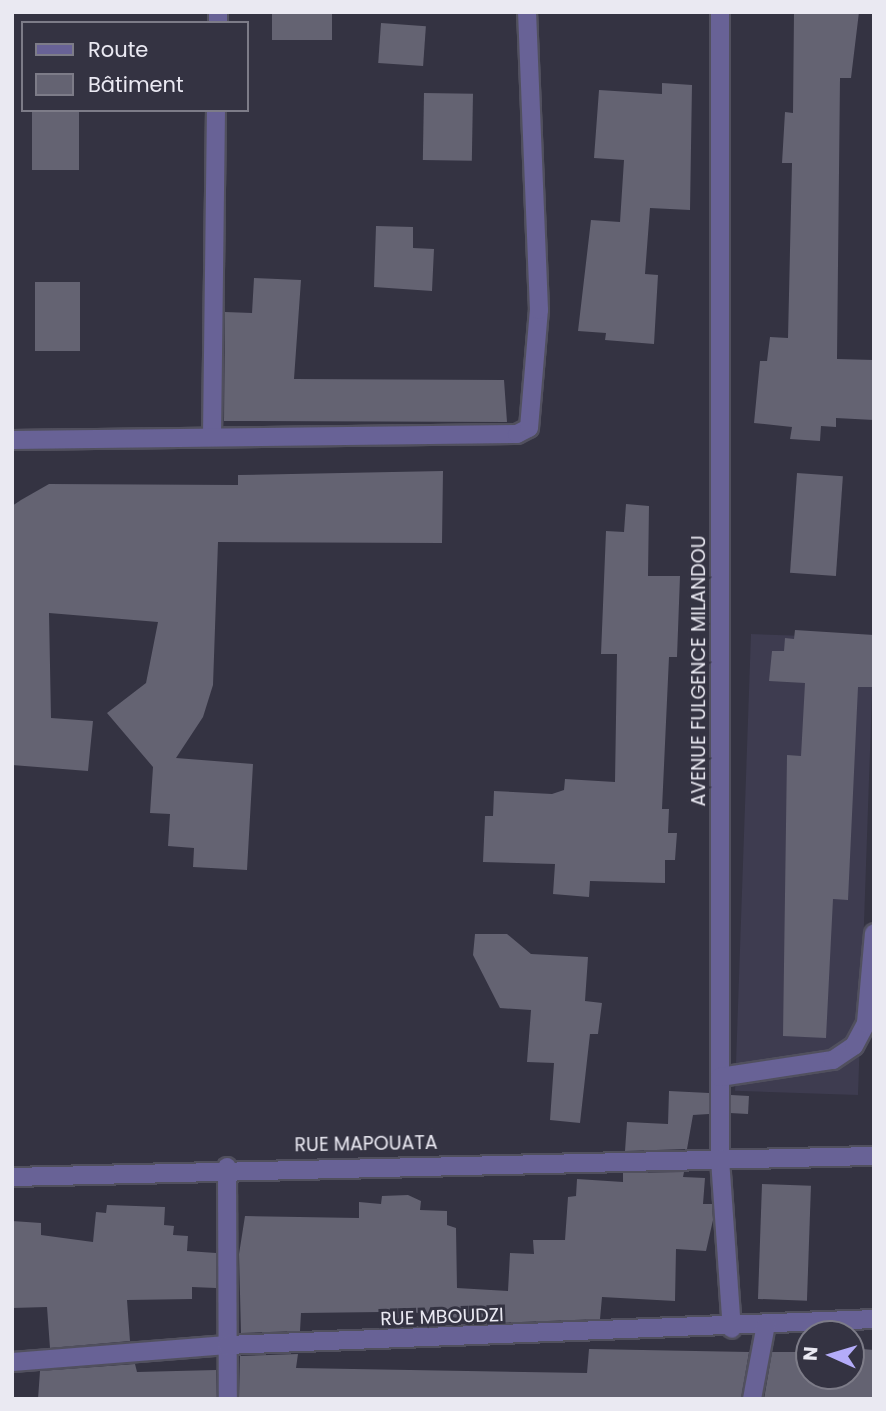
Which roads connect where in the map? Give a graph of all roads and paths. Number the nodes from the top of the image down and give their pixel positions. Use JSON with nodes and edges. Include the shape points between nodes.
{"nodes":[{"id":1,"x":527,"y":12,"type":"edge"},
{"id":2,"x":720,"y":12,"type":"edge"},
{"id":3,"x":216,"y":112,"type":"edge"},
{"id":4,"x":212,"y":436,"type":"junction"},
{"id":5,"x":12,"y":440,"type":"edge"},
{"id":6,"x":874,"y":933,"type":"edge"},
{"id":7,"x":720,"y":1077,"type":"junction"},
{"id":8,"x":874,"y":1156,"type":"edge"},
{"id":9,"x":720,"y":1159,"type":"junction"},
{"id":10,"x":227,"y":1167,"type":"junction"},
{"id":11,"x":12,"y":1177,"type":"edge"},
{"id":12,"x":874,"y":1319,"type":"edge"},
{"id":13,"x":766,"y":1324,"type":"junction"},
{"id":14,"x":732,"y":1329,"type":"junction"},
{"id":15,"x":227,"y":1345,"type":"junction"},
{"id":16,"x":12,"y":1362,"type":"edge"},
{"id":17,"x":228,"y":1399,"type":"edge"},
{"id":18,"x":752,"y":1399,"type":"edge"}],
"edges":[{"from":1,"to":4,"type":"street","via":[[539,310],[529,428],[517,434]]},
{"from":2,"to":7,"type":"street","name":"AVENUE FULGENCE MILANDOU"},
{"from":3,"to":4,"type":"street"},
{"from":4,"to":5,"type":"street"},
{"from":6,"to":7,"type":"street","via":[[866,1023],[854,1046],[833,1060]]},
{"from":7,"to":9,"type":"street","name":"AVENUE FULGENCE MILANDOU"},
{"from":8,"to":9,"type":"street","name":"RUE MAPOUATA"},
{"from":9,"to":10,"type":"street","name":"RUE MAPOUATA"},
{"from":9,"to":14,"type":"street","name":"AVENUE FULGENCE MILANDOU"},
{"from":10,"to":11,"type":"street","name":"RUE MAPOUATA"},
{"from":10,"to":15,"type":"street"},
{"from":12,"to":13,"type":"street","name":"RUE MBOUDZI"},
{"from":13,"to":14,"type":"street","name":"RUE MBOUDZI"},
{"from":13,"to":18,"type":"street"},
{"from":14,"to":15,"type":"street","name":"RUE MBOUDZI"},
{"from":15,"to":16,"type":"street","name":"RUE MBOUDZI"},
{"from":15,"to":17,"type":"street"}]}
